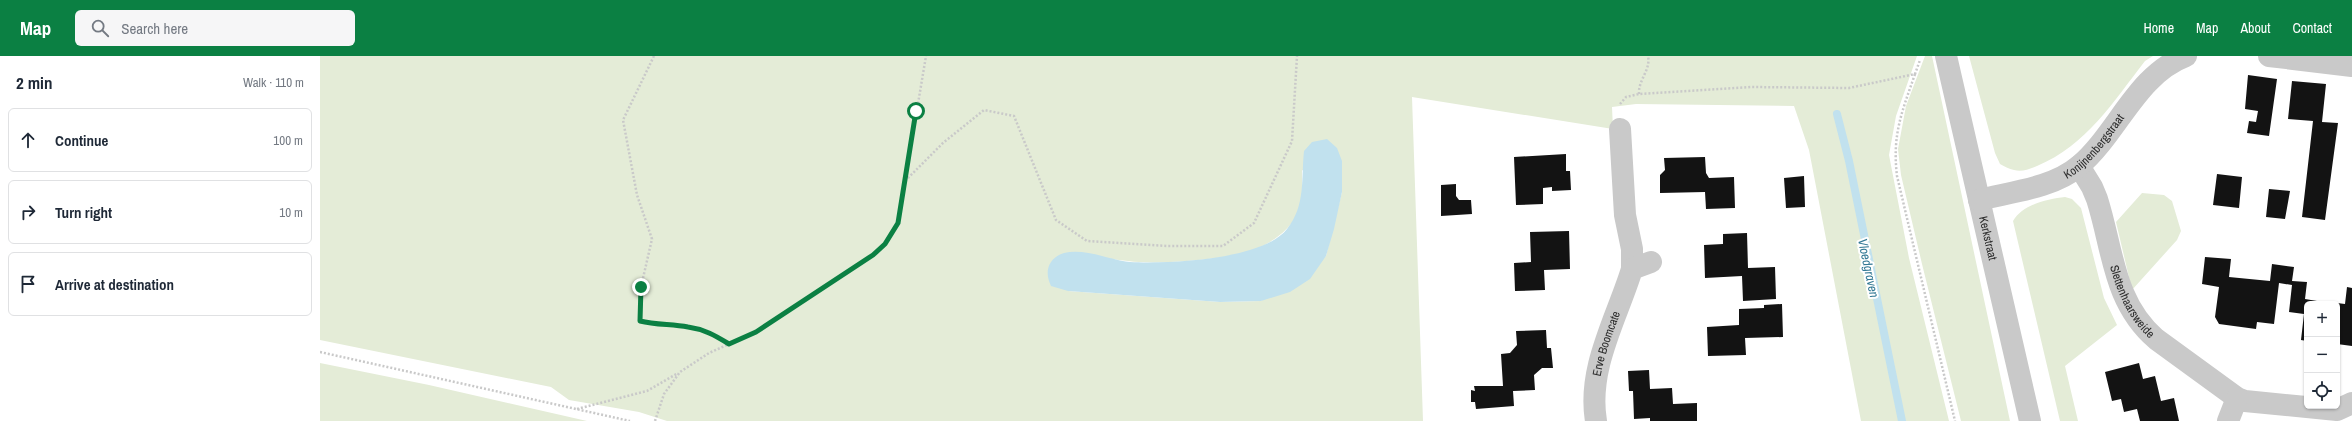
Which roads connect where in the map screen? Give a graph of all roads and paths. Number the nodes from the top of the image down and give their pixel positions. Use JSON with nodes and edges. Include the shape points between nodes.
{"nodes":[{"id":1,"x":654,"y":56,"type":"edge"},
{"id":2,"x":926,"y":56,"type":"edge"},
{"id":3,"x":1297,"y":56,"type":"edge"},
{"id":4,"x":1648,"y":56,"type":"edge"},
{"id":5,"x":1921,"y":56,"type":"edge"},
{"id":6,"x":1946,"y":56,"type":"edge"},
{"id":7,"x":2186,"y":56,"type":"edge"},
{"id":8,"x":2269,"y":56,"type":"edge"},
{"id":9,"x":2352,"y":66,"type":"edge"},
{"id":10,"x":1915,"y":74,"type":"junction"},
{"id":11,"x":1639,"y":94,"type":"junction"},
{"id":12,"x":1620,"y":129,"type":"joint"},
{"id":13,"x":2079,"y":166,"type":"junction"},
{"id":14,"x":905,"y":181,"type":"junction"},
{"id":15,"x":1979,"y":200,"type":"junction"},
{"id":16,"x":729,"y":344,"type":"junction"},
{"id":17,"x":320,"y":352,"type":"edge"},
{"id":18,"x":680,"y":372,"type":"junction"},
{"id":19,"x":2237,"y":398,"type":"junction"},
{"id":20,"x":2352,"y":403,"type":"edge"},
{"id":21,"x":577,"y":409,"type":"junction"},
{"id":22,"x":630,"y":421,"type":"edge"},
{"id":23,"x":655,"y":421,"type":"edge"},
{"id":24,"x":1596,"y":421,"type":"edge"},
{"id":25,"x":1955,"y":421,"type":"edge"},
{"id":26,"x":2030,"y":421,"type":"edge"},
{"id":27,"x":2228,"y":421,"type":"edge"}],
"edges":[{"from":1,"to":16,"type":"path","via":[[623,120],[637,195],[652,239],[641,287],[640,321],[695,328],[709,332]]},
{"from":2,"to":14,"type":"path"},
{"from":3,"to":14,"type":"path","via":[[1292,141],[1254,224],[1222,246],[1167,246],[1087,241],[1056,220],[1014,116],[984,110],[943,144]]},
{"from":4,"to":11,"type":"path","via":[[1646,71],[1638,87]]},
{"from":5,"to":10,"type":"path"},
{"from":6,"to":15,"type":"street","name":"Kerkstraat"},
{"from":7,"to":13,"type":"street","name":"Konijnenbergstraat","via":[[2173,61],[2146,84],[2103,142]]},
{"from":8,"to":9,"type":"street"},
{"from":10,"to":11,"type":"path","via":[[1849,88],[1752,87]]},
{"from":10,"to":25,"type":"path","via":[[1898,123],[1895,142],[1897,176]]},
{"from":11,"to":12,"type":"path","via":[[1626,96],[1620,103]]},
{"from":12,"to":24,"type":"street","name":"Erve Boomcate","via":[[1624,215],[1632,249],[1641,266],[1622,300],[1601,352],[1595,389]]},
{"from":13,"to":15,"type":"street","name":"Konijnenbergstraat","via":[[2059,178]]},
{"from":13,"to":19,"type":"street","name":"Slettenhaarsweide","via":[[2097,199],[2120,286],[2134,316],[2156,339]]},
{"from":14,"to":16,"type":"path","via":[[898,223],[885,244],[873,255],[756,332]]},
{"from":15,"to":26,"type":"street","name":"Kerkstraat"},
{"from":16,"to":18,"type":"path","via":[[708,352]]},
{"from":17,"to":21,"type":"path"},
{"from":18,"to":21,"type":"path","via":[[647,390]]},
{"from":18,"to":23,"type":"path","via":[[664,394]]},
{"from":19,"to":20,"type":"street","name":"Slettenhaarsweide","via":[[2252,402],[2337,410]]},
{"from":19,"to":27,"type":"street"},
{"from":21,"to":22,"type":"path"}]}
